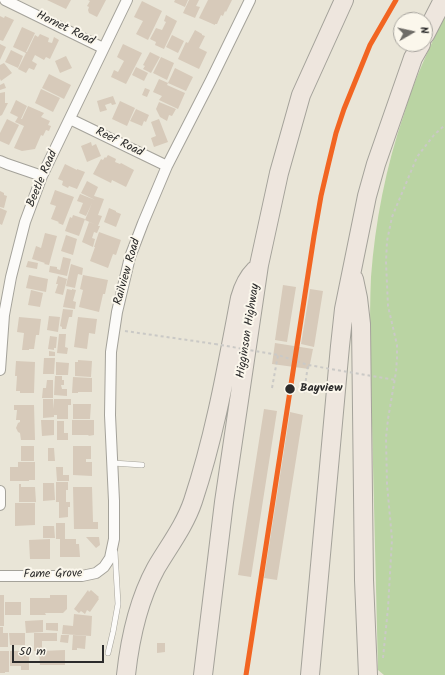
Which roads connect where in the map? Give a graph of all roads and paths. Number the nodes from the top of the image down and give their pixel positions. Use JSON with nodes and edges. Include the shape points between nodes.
{"nodes":[{"id":1,"x":5,"y":0,"type":"edge"},
{"id":2,"x":127,"y":0,"type":"edge"},
{"id":3,"x":250,"y":0,"type":"edge"},
{"id":4,"x":344,"y":0,"type":"edge"},
{"id":5,"x":443,"y":0,"type":"edge"},
{"id":6,"x":433,"y":19,"type":"edge"},
{"id":7,"x":103,"y":48,"type":"junction"},
{"id":8,"x":416,"y":52,"type":"edge"},
{"id":9,"x":70,"y":119,"type":"junction"},
{"id":10,"x":445,"y":125,"type":"edge"},
{"id":11,"x":0,"y":161,"type":"edge"},
{"id":12,"x":167,"y":166,"type":"junction"},
{"id":13,"x":42,"y":176,"type":"junction"},
{"id":14,"x":259,"y":265,"type":"junction"},
{"id":15,"x":352,"y":269,"type":"junction"},
{"id":16,"x":2,"y":315,"type":"edge"},
{"id":17,"x":114,"y":329,"type":"junction"},
{"id":18,"x":278,"y":355,"type":"junction"},
{"id":19,"x":308,"y":364,"type":"junction"},
{"id":20,"x":0,"y":370,"type":"edge"},
{"id":21,"x":395,"y":380,"type":"junction"},
{"id":22,"x":272,"y":388,"type":"dead end"},
{"id":23,"x":304,"y":393,"type":"dead end"},
{"id":24,"x":113,"y":463,"type":"junction"},
{"id":25,"x":142,"y":465,"type":"dead end"},
{"id":26,"x":0,"y":491,"type":"edge"},
{"id":27,"x":0,"y":504,"type":"edge"},
{"id":28,"x":114,"y":539,"type":"junction"},
{"id":29,"x":104,"y":567,"type":"joint"},
{"id":30,"x":0,"y":576,"type":"edge"},
{"id":31,"x":108,"y":653,"type":"dead end"},
{"id":32,"x":383,"y":660,"type":"dead end"},
{"id":33,"x":126,"y":675,"type":"edge"},
{"id":34,"x":203,"y":675,"type":"edge"},
{"id":35,"x":310,"y":675,"type":"edge"},
{"id":36,"x":368,"y":675,"type":"edge"}],
"edges":[{"from":1,"to":7,"type":"street","name":"Hornet Road"},
{"from":2,"to":7,"type":"street","name":"Beetle Road"},
{"from":3,"to":12,"type":"street","name":"Railview Road"},
{"from":4,"to":14,"type":"highway","name":"Higginson Highway","via":[[301,95],[279,173]]},
{"from":5,"to":6,"type":"highway"},
{"from":7,"to":9,"type":"street","name":"Beetle Road"},
{"from":8,"to":15,"type":"highway","via":[[376,164]]},
{"from":9,"to":12,"type":"street","name":"Reef Road"},
{"from":9,"to":13,"type":"street","name":"Beetle Road"},
{"from":10,"to":21,"type":"path","via":[[417,157],[392,217],[387,241],[388,306],[397,345]]},
{"from":11,"to":13,"type":"street"},
{"from":12,"to":17,"type":"street","name":"Railview Road","via":[[130,257]]},
{"from":13,"to":16,"type":"street","name":"Beetle Road","via":[[25,222]]},
{"from":14,"to":33,"type":"highway","via":[[243,287],[209,447],[192,503],[143,596],[128,652]]},
{"from":14,"to":34,"type":"highway","name":"Higginson Highway","via":[[224,502]]},
{"from":15,"to":35,"type":"highway","via":[[340,346]]},
{"from":15,"to":36,"type":"highway","via":[[361,324],[364,580]]},
{"from":16,"to":20,"type":"street","name":"Beetle Road"},
{"from":17,"to":18,"type":"path","bridge":true},
{"from":17,"to":24,"type":"street","name":"Railview Road","via":[[110,415]]},
{"from":18,"to":19,"type":"path","bridge":true},
{"from":18,"to":22,"type":"path"},
{"from":19,"to":21,"type":"path","bridge":true},
{"from":19,"to":23,"type":"path"},
{"from":21,"to":32,"type":"path","via":[[386,438],[392,539]]},
{"from":24,"to":25,"type":"lane"},
{"from":24,"to":28,"type":"street","name":"Railview Road"},
{"from":26,"to":27,"type":"street"},
{"from":28,"to":29,"type":"street","name":"Railview Road","via":[[110,558]]},
{"from":28,"to":31,"type":"lane","via":[[118,604]]},
{"from":29,"to":30,"type":"street","name":"Fame Grove","via":[[96,573],[82,576]]}]}
